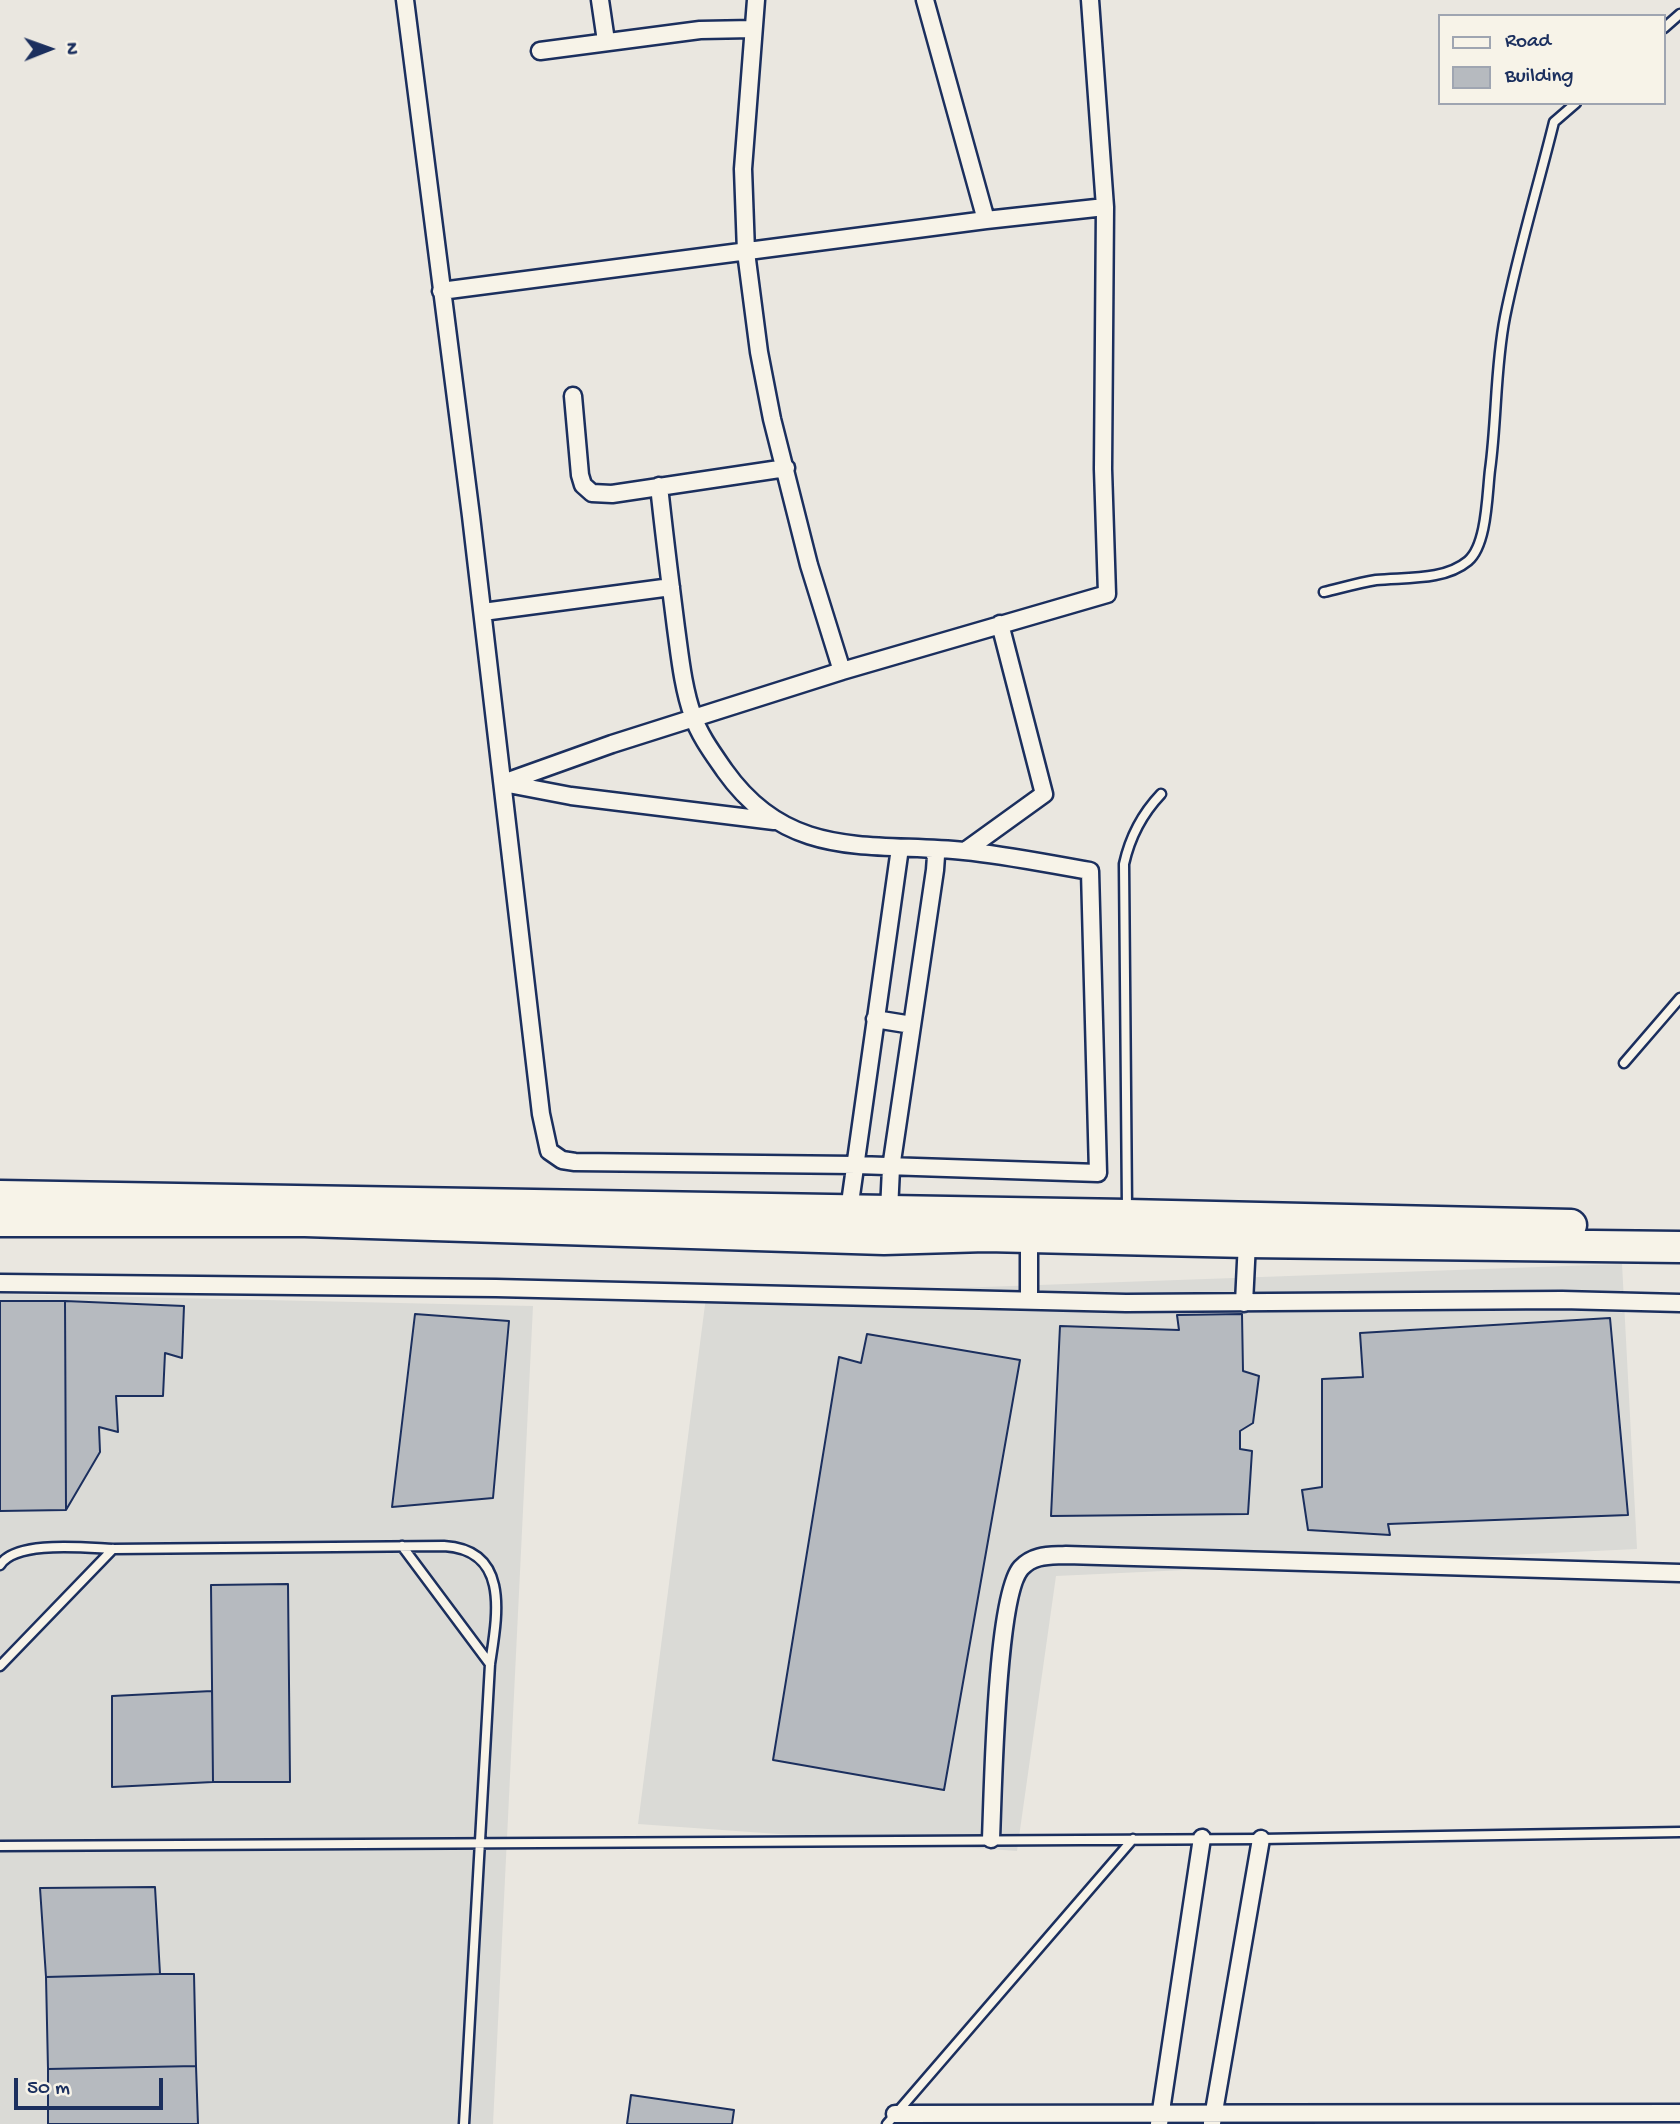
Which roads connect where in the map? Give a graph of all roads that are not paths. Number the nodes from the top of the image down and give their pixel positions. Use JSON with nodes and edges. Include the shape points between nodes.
{"nodes":[{"id":1,"x":405,"y":0,"type":"edge"},
{"id":2,"x":600,"y":0,"type":"edge"},
{"id":3,"x":756,"y":0,"type":"edge"},
{"id":4,"x":925,"y":0,"type":"edge"},
{"id":5,"x":1090,"y":0,"type":"edge"},
{"id":6,"x":1680,"y":14,"type":"edge"},
{"id":7,"x":1666,"y":26,"type":"edge"},
{"id":8,"x":753,"y":29,"type":"junction"},
{"id":9,"x":606,"y":41,"type":"junction"},
{"id":10,"x":540,"y":51,"type":"dead end"},
{"id":11,"x":1574,"y":105,"type":"edge"},
{"id":12,"x":1105,"y":207,"type":"junction"},
{"id":13,"x":986,"y":220,"type":"junction"},
{"id":14,"x":746,"y":252,"type":"junction"},
{"id":15,"x":441,"y":290,"type":"junction"},
{"id":16,"x":573,"y":396,"type":"dead end"},
{"id":17,"x":786,"y":468,"type":"junction"},
{"id":18,"x":659,"y":486,"type":"junction"},
{"id":19,"x":671,"y":587,"type":"junction"},
{"id":20,"x":1324,"y":592,"type":"dead end"},
{"id":21,"x":483,"y":612,"type":"junction"},
{"id":22,"x":1000,"y":624,"type":"junction"},
{"id":23,"x":842,"y":671,"type":"junction"},
{"id":24,"x":693,"y":719,"type":"junction"},
{"id":25,"x":503,"y":783,"type":"junction"},
{"id":26,"x":1161,"y":794,"type":"dead end"},
{"id":27,"x":774,"y":821,"type":"junction"},
{"id":28,"x":900,"y":848,"type":"junction"},
{"id":29,"x":931,"y":849,"type":"junction"},
{"id":30,"x":965,"y":851,"type":"junction"},
{"id":31,"x":1680,"y":998,"type":"edge"},
{"id":32,"x":875,"y":1019,"type":"junction"},
{"id":33,"x":912,"y":1025,"type":"junction"},
{"id":34,"x":1624,"y":1063,"type":"dead end"},
{"id":35,"x":856,"y":1166,"type":"junction"},
{"id":36,"x":891,"y":1168,"type":"junction"},
{"id":37,"x":0,"y":1196,"type":"edge"},
{"id":38,"x":849,"y":1210,"type":"junction"},
{"id":39,"x":888,"y":1211,"type":"junction"},
{"id":40,"x":1127,"y":1215,"type":"junction"},
{"id":41,"x":0,"y":1221,"type":"edge"},
{"id":42,"x":1680,"y":1227,"type":"edge"},
{"id":43,"x":1029,"y":1237,"type":"junction"},
{"id":44,"x":1247,"y":1242,"type":"junction"},
{"id":45,"x":1680,"y":1247,"type":"edge"},
{"id":46,"x":0,"y":1283,"type":"edge"},
{"id":47,"x":1029,"y":1300,"type":"junction"},
{"id":48,"x":1244,"y":1303,"type":"junction"},
{"id":49,"x":1680,"y":1303,"type":"edge"},
{"id":50,"x":401,"y":1546,"type":"junction"},
{"id":51,"x":113,"y":1549,"type":"junction"},
{"id":52,"x":0,"y":1565,"type":"edge"},
{"id":53,"x":1680,"y":1573,"type":"edge"},
{"id":54,"x":491,"y":1664,"type":"junction"},
{"id":55,"x":0,"y":1666,"type":"edge"},
{"id":56,"x":1680,"y":1832,"type":"edge"},
{"id":57,"x":1202,"y":1838,"type":"junction"},
{"id":58,"x":991,"y":1839,"type":"junction"},
{"id":59,"x":1133,"y":1839,"type":"junction"},
{"id":60,"x":1261,"y":1839,"type":"junction"},
{"id":61,"x":481,"y":1844,"type":"junction"},
{"id":62,"x":0,"y":1846,"type":"edge"},
{"id":63,"x":1680,"y":2113,"type":"edge"},
{"id":64,"x":891,"y":2119,"type":"edge"},
{"id":65,"x":1159,"y":2120,"type":"edge"},
{"id":66,"x":1212,"y":2120,"type":"edge"},
{"id":67,"x":1527,"y":2120,"type":"edge"},
{"id":68,"x":464,"y":2124,"type":"edge"}],
"edges":[{"from":1,"to":15,"type":"street"},
{"from":2,"to":9,"type":"street"},
{"from":3,"to":8,"type":"street"},
{"from":4,"to":13,"type":"street"},
{"from":5,"to":12,"type":"street"},
{"from":6,"to":7,"type":"lane"},
{"from":8,"to":9,"type":"street"},
{"from":8,"to":14,"type":"street","via":[[743,169]]},
{"from":9,"to":10,"type":"street"},
{"from":11,"to":20,"type":"lane","via":[[1554,122],[1505,318],[1478,547],[1467,562],[1449,570]]},
{"from":12,"to":13,"type":"street"},
{"from":12,"to":22,"type":"street","via":[[1107,594]]},
{"from":13,"to":14,"type":"street"},
{"from":14,"to":15,"type":"street"},
{"from":14,"to":17,"type":"street","via":[[762,366]]},
{"from":15,"to":21,"type":"street"},
{"from":16,"to":18,"type":"street","via":[[583,485],[599,494]]},
{"from":17,"to":18,"type":"street"},
{"from":17,"to":23,"type":"street","via":[[809,565]]},
{"from":18,"to":19,"type":"street"},
{"from":19,"to":21,"type":"street"},
{"from":19,"to":24,"type":"street"},
{"from":21,"to":25,"type":"street"},
{"from":22,"to":23,"type":"street"},
{"from":22,"to":30,"type":"street","via":[[1044,794]]},
{"from":23,"to":24,"type":"street"},
{"from":24,"to":25,"type":"street"},
{"from":24,"to":27,"type":"street","via":[[736,786]]},
{"from":25,"to":27,"type":"street"},
{"from":25,"to":35,"type":"street","via":[[544,1139],[552,1155],[575,1162]]},
{"from":26,"to":40,"type":"lane","via":[[1143,814],[1124,864]]},
{"from":27,"to":28,"type":"street","via":[[841,843]]},
{"from":28,"to":29,"type":"street"},
{"from":28,"to":32,"type":"street"},
{"from":29,"to":30,"type":"street"},
{"from":29,"to":33,"type":"street","via":[[936,856],[935,870]]},
{"from":30,"to":36,"type":"street","via":[[1090,871],[1098,1173]]},
{"from":31,"to":34,"type":"lane"},
{"from":32,"to":33,"type":"street"},
{"from":32,"to":35,"type":"street"},
{"from":33,"to":36,"type":"street"},
{"from":35,"to":36,"type":"street"},
{"from":35,"to":38,"type":"street"},
{"from":36,"to":39,"type":"street"},
{"from":37,"to":38,"type":"highway"},
{"from":38,"to":39,"type":"highway"},
{"from":39,"to":40,"type":"highway"},
{"from":40,"to":42,"type":"highway"},
{"from":41,"to":43,"type":"highway","via":[[305,1221],[884,1239]]},
{"from":43,"to":44,"type":"highway"},
{"from":43,"to":47,"type":"street"},
{"from":44,"to":45,"type":"highway"},
{"from":44,"to":48,"type":"street"},
{"from":46,"to":47,"type":"street"},
{"from":47,"to":48,"type":"street"},
{"from":48,"to":49,"type":"street"},
{"from":50,"to":51,"type":"lane"},
{"from":50,"to":54,"type":"lane"},
{"from":50,"to":54,"type":"lane","via":[[455,1546],[480,1558],[491,1574],[496,1596]]},
{"from":51,"to":52,"type":"lane","via":[[26,1550],[8,1555]]},
{"from":51,"to":55,"type":"lane"},
{"from":53,"to":58,"type":"street","via":[[1066,1555],[1032,1559],[1014,1577],[1006,1609]]},
{"from":54,"to":61,"type":"lane"},
{"from":56,"to":60,"type":"lane"},
{"from":57,"to":59,"type":"lane"},
{"from":57,"to":60,"type":"lane"},
{"from":57,"to":65,"type":"street"},
{"from":58,"to":59,"type":"lane"},
{"from":58,"to":61,"type":"lane"},
{"from":59,"to":64,"type":"lane"},
{"from":60,"to":66,"type":"street"},
{"from":61,"to":62,"type":"lane"},
{"from":61,"to":68,"type":"lane"},
{"from":63,"to":67,"type":"street"},
{"from":64,"to":65,"type":"street"},
{"from":65,"to":66,"type":"street"},
{"from":66,"to":67,"type":"street"}]}
